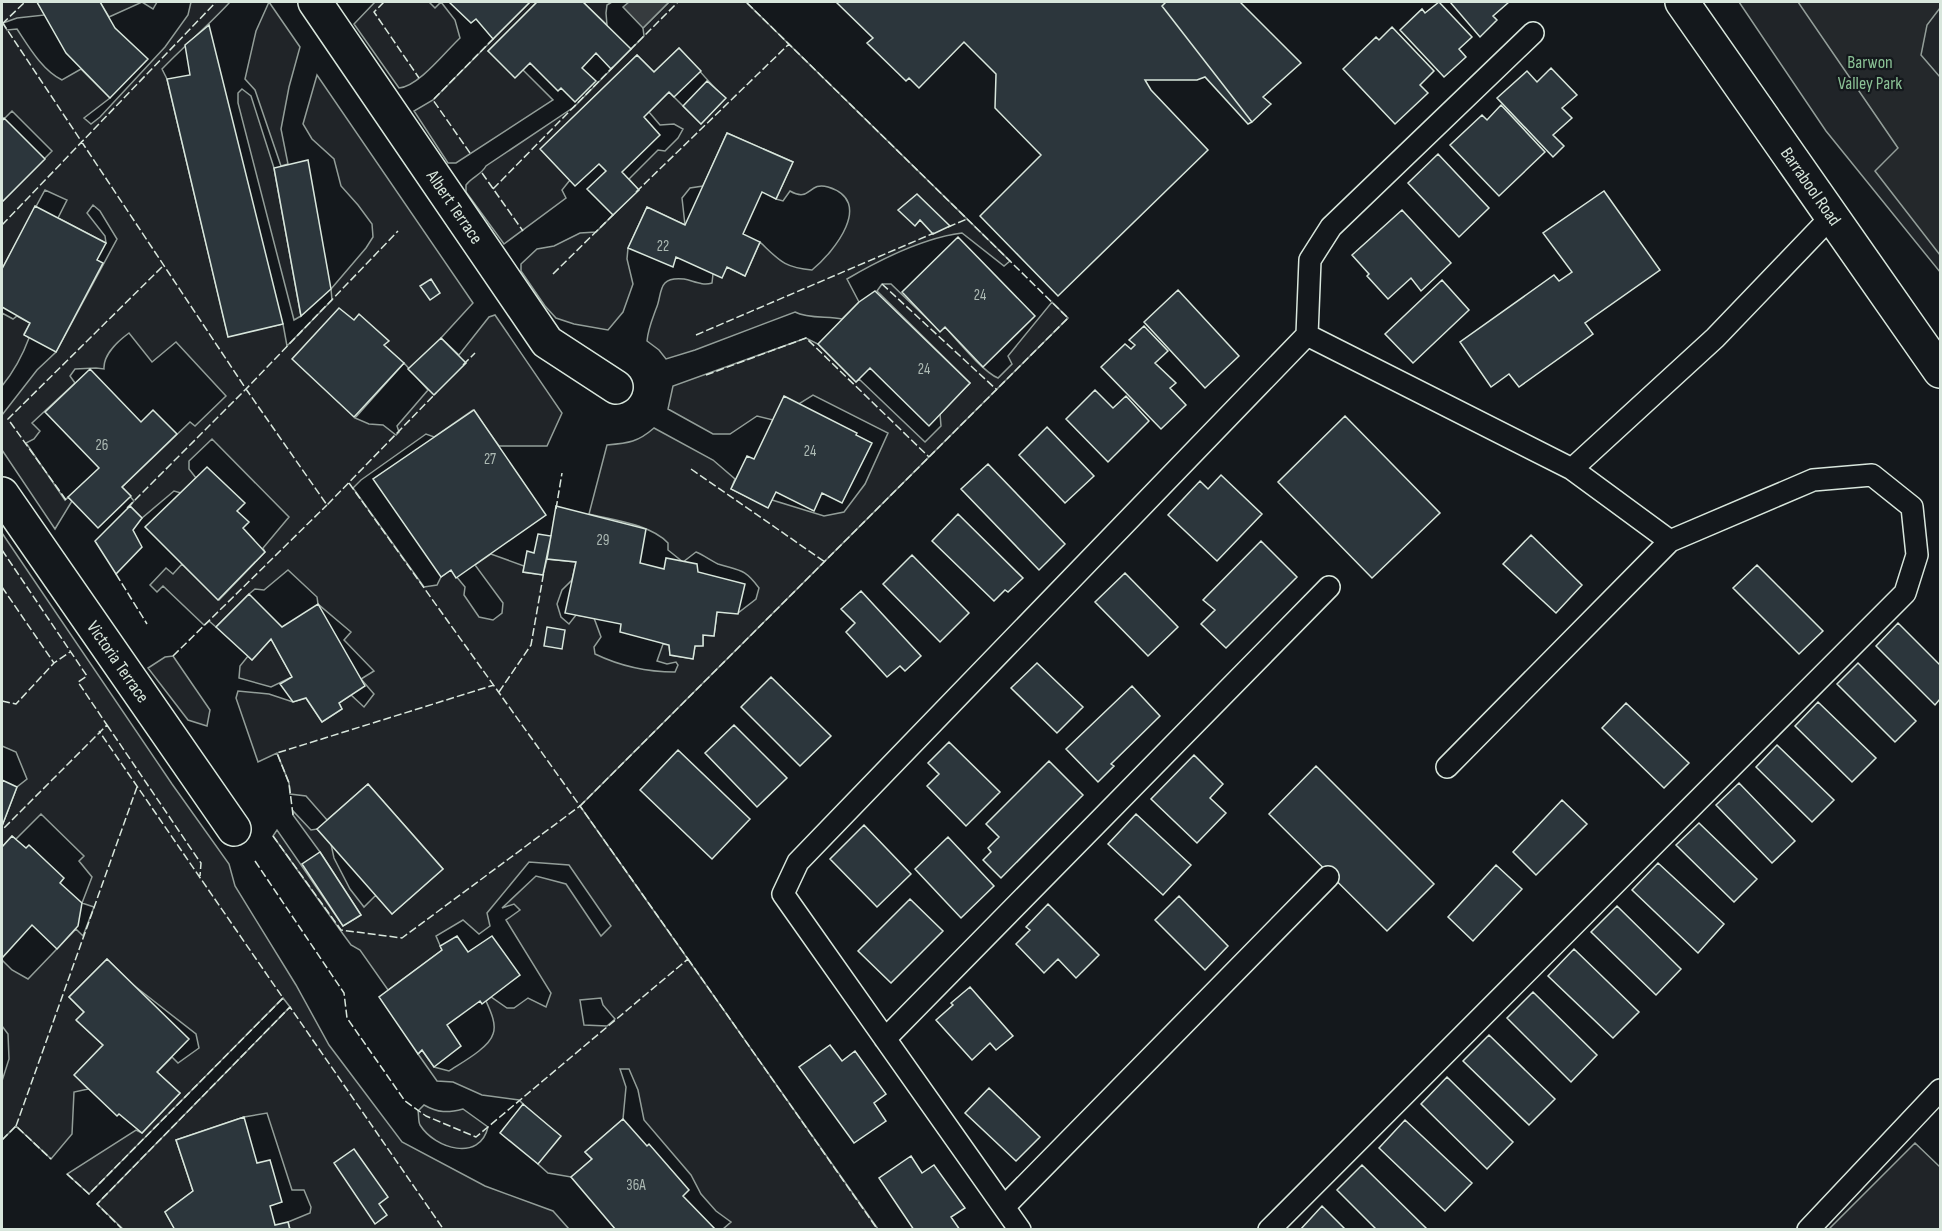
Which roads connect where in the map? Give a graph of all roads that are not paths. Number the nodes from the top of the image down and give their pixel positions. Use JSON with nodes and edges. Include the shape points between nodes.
{"nodes":[{"id":1,"x":315,"y":2,"type":"edge"},
{"id":2,"x":1682,"y":2,"type":"edge"},
{"id":3,"x":1533,"y":33,"type":"dead end"},
{"id":4,"x":1832,"y":216,"type":"junction"},
{"id":5,"x":1307,"y":335,"type":"junction"},
{"id":6,"x":1941,"y":371,"type":"edge"},
{"id":7,"x":616,"y":387,"type":"dead end"},
{"id":8,"x":1572,"y":469,"type":"junction"},
{"id":9,"x":2,"y":494,"type":"edge"},
{"id":10,"x":1670,"y":541,"type":"junction"},
{"id":11,"x":1329,"y":587,"type":"dead end"},
{"id":12,"x":1447,"y":767,"type":"dead end"},
{"id":13,"x":234,"y":829,"type":"dead end"},
{"id":14,"x":1328,"y":877,"type":"dead end"},
{"id":15,"x":885,"y":1039,"type":"junction"},
{"id":16,"x":1941,"y":1090,"type":"edge"},
{"id":17,"x":1004,"y":1207,"type":"junction"},
{"id":18,"x":1020,"y":1230,"type":"edge"},
{"id":19,"x":1269,"y":1230,"type":"edge"},
{"id":20,"x":1808,"y":1230,"type":"edge"}],
"edges":[{"from":1,"to":7,"type":"street","name":"Albert Terrace","via":[[547,342]]},
{"from":2,"to":4,"type":"street","name":"Barrabool Road"},
{"from":3,"to":5,"type":"lane","via":[[1330,227],[1310,260]]},
{"from":4,"to":6,"type":"street","name":"Barrabool Road"},
{"from":4,"to":8,"type":"lane","via":[[1716,338]]},
{"from":5,"to":8,"type":"lane"},
{"from":5,"to":15,"type":"lane","via":[[798,862],[783,894]]},
{"from":8,"to":10,"type":"lane"},
{"from":9,"to":13,"type":"street","name":"Victoria Terrace"},
{"from":10,"to":12,"type":"lane"},
{"from":10,"to":19,"type":"lane","via":[[1813,480],[1872,475],[1912,507],[1917,555],[1905,592]]},
{"from":11,"to":15,"type":"lane"},
{"from":14,"to":17,"type":"lane"},
{"from":15,"to":17,"type":"lane"},
{"from":16,"to":20,"type":"lane"},
{"from":17,"to":18,"type":"lane"}]}
